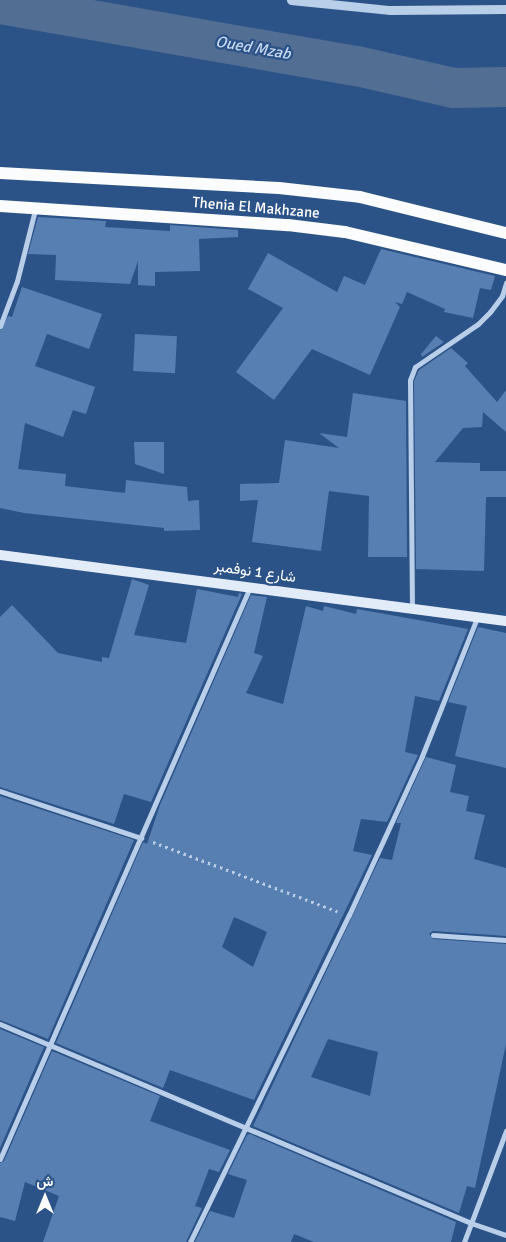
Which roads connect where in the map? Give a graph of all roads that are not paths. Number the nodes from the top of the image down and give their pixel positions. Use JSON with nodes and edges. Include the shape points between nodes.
{"nodes":[{"id":1,"x":291,"y":0,"type":"edge"},
{"id":2,"x":506,"y":9,"type":"edge"},
{"id":3,"x":0,"y":173,"type":"edge"},
{"id":4,"x":0,"y":206,"type":"edge"},
{"id":5,"x":36,"y":207,"type":"junction"},
{"id":6,"x":506,"y":232,"type":"edge"},
{"id":7,"x":506,"y":270,"type":"edge"},
{"id":8,"x":506,"y":283,"type":"edge"},
{"id":9,"x":0,"y":326,"type":"edge"},
{"id":10,"x":0,"y":555,"type":"edge"},
{"id":11,"x":250,"y":586,"type":"junction"},
{"id":12,"x":412,"y":610,"type":"junction"},
{"id":13,"x":478,"y":618,"type":"junction"},
{"id":14,"x":506,"y":622,"type":"edge"},
{"id":15,"x":0,"y":791,"type":"edge"},
{"id":16,"x":140,"y":838,"type":"junction"},
{"id":17,"x":433,"y":935,"type":"dead end"},
{"id":18,"x":506,"y":940,"type":"edge"},
{"id":19,"x":0,"y":1024,"type":"edge"},
{"id":20,"x":49,"y":1044,"type":"junction"},
{"id":21,"x":244,"y":1127,"type":"junction"},
{"id":22,"x":506,"y":1131,"type":"edge"},
{"id":23,"x":0,"y":1159,"type":"edge"},
{"id":24,"x":471,"y":1223,"type":"junction"},
{"id":25,"x":506,"y":1235,"type":"edge"},
{"id":26,"x":190,"y":1242,"type":"edge"},
{"id":27,"x":464,"y":1242,"type":"edge"}],
"edges":[{"from":1,"to":2,"type":"street","via":[[390,10]]},
{"from":3,"to":6,"type":"main road","via":[[279,188],[360,197]]},
{"from":4,"to":5,"type":"main road","name":"Thenia El Makhzane"},
{"from":5,"to":7,"type":"main road","name":"Thenia El Makhzane","via":[[345,232]]},
{"from":5,"to":9,"type":"street","via":[[17,281]]},
{"from":8,"to":12,"type":"street","via":[[502,296],[490,312],[415,367],[410,380]]},
{"from":10,"to":11,"type":"main road","name":"شارع 1 نوفمبر"},
{"from":11,"to":12,"type":"main road","name":"شارع 1 نوفمبر"},
{"from":11,"to":16,"type":"street"},
{"from":12,"to":13,"type":"main road","name":"شارع 1 نوفمبر"},
{"from":13,"to":14,"type":"main road","name":"شارع 1 نوفمبر"},
{"from":13,"to":21,"type":"street","via":[[422,756],[349,915]]},
{"from":15,"to":16,"type":"street"},
{"from":16,"to":20,"type":"street"},
{"from":17,"to":18,"type":"street"},
{"from":19,"to":20,"type":"street"},
{"from":20,"to":21,"type":"street"},
{"from":20,"to":23,"type":"street"},
{"from":21,"to":24,"type":"street"},
{"from":21,"to":26,"type":"street"},
{"from":22,"to":24,"type":"street"},
{"from":24,"to":25,"type":"street"},
{"from":24,"to":27,"type":"street"}]}
